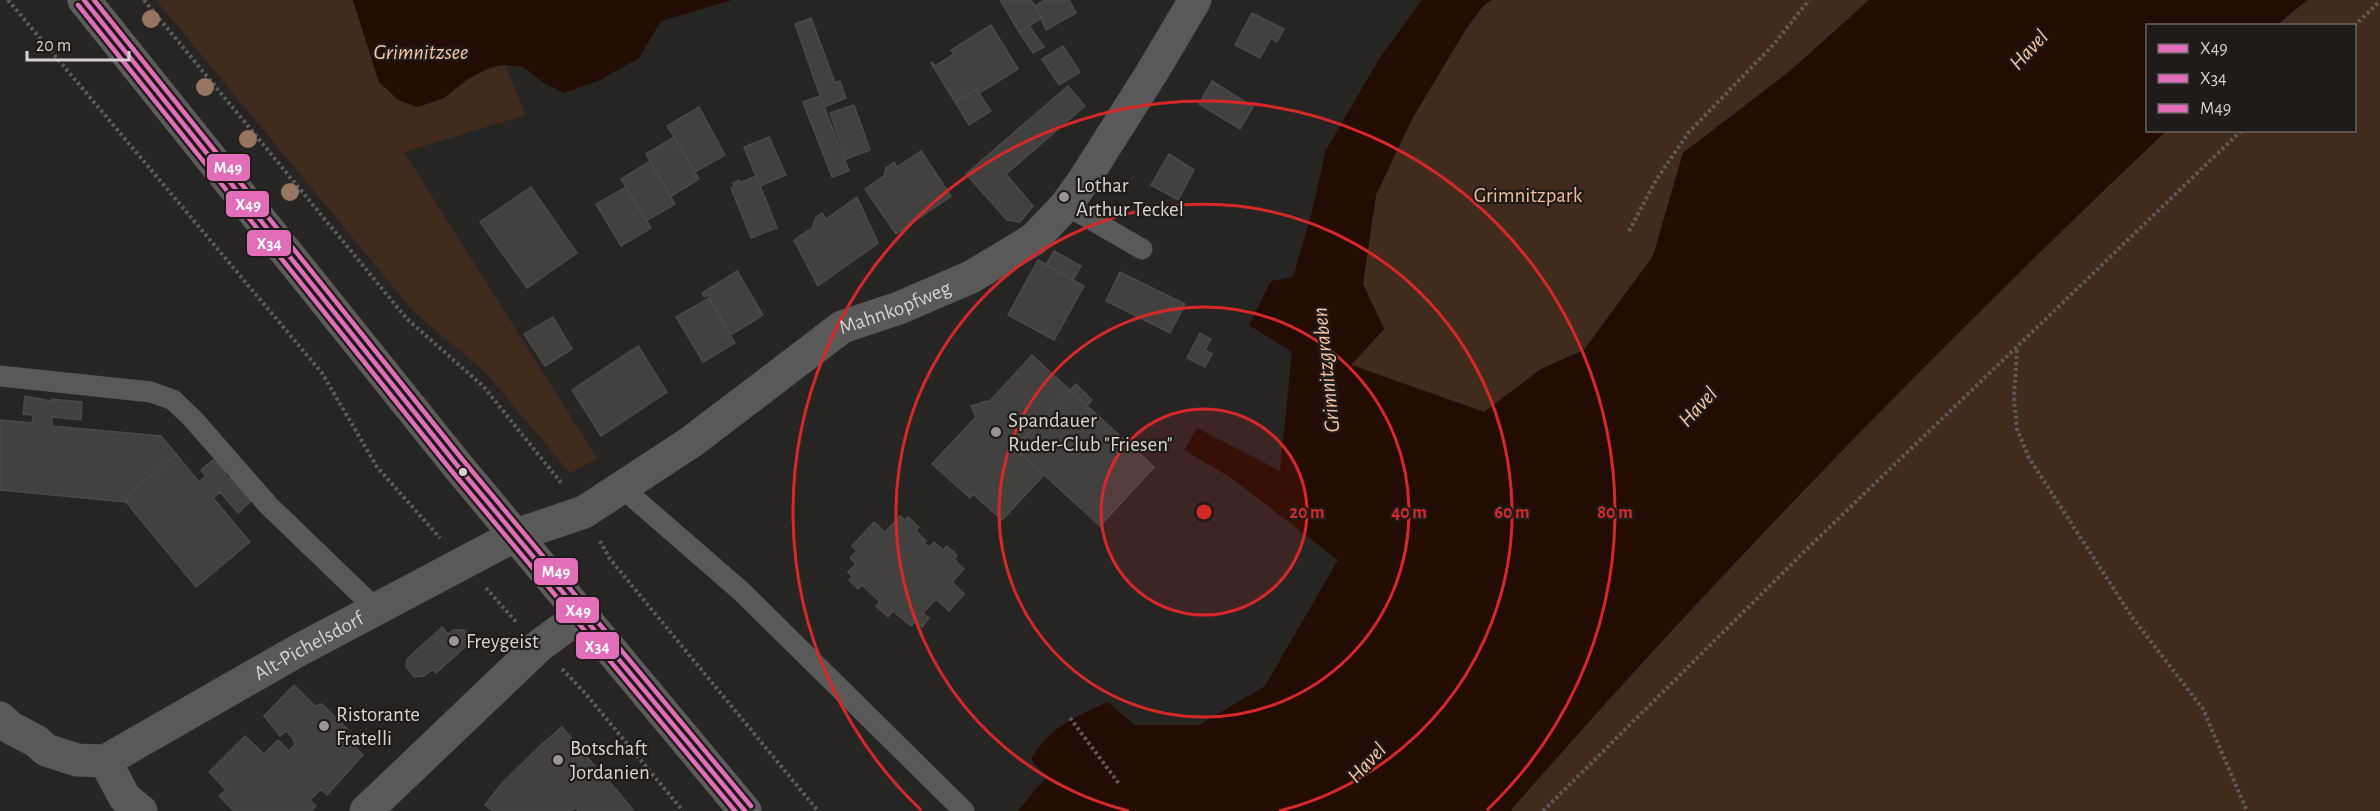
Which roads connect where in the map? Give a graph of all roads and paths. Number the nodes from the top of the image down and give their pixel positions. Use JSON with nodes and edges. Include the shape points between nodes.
{"nodes":[{"id":1,"x":8,"y":0,"type":"edge"},
{"id":2,"x":84,"y":0,"type":"edge"},
{"id":3,"x":144,"y":0,"type":"edge"},
{"id":4,"x":1195,"y":0,"type":"edge"},
{"id":5,"x":1809,"y":0,"type":"edge"},
{"id":6,"x":2380,"y":1,"type":"edge"},
{"id":7,"x":2356,"y":24,"type":"edge"},
{"id":8,"x":2240,"y":132,"type":"edge"},
{"id":9,"x":1066,"y":206,"type":"junction"},
{"id":10,"x":1629,"y":231,"type":"dead end"},
{"id":11,"x":1142,"y":249,"type":"dead end"},
{"id":12,"x":2017,"y":349,"type":"junction"},
{"id":13,"x":0,"y":376,"type":"edge"},
{"id":14,"x":624,"y":487,"type":"junction"},
{"id":15,"x":584,"y":513,"type":"junction"},
{"id":16,"x":516,"y":536,"type":"junction"},
{"id":17,"x":463,"y":564,"type":"junction"},
{"id":18,"x":376,"y":609,"type":"junction"},
{"id":19,"x":582,"y":615,"type":"junction"},
{"id":20,"x":520,"y":626,"type":"dead end"},
{"id":21,"x":557,"y":665,"type":"dead end"},
{"id":22,"x":0,"y":718,"type":"edge"},
{"id":23,"x":1070,"y":718,"type":"dead end"},
{"id":24,"x":105,"y":761,"type":"junction"},
{"id":25,"x":1120,"y":784,"type":"dead end"},
{"id":26,"x":128,"y":807,"type":"edge"},
{"id":27,"x":366,"y":811,"type":"edge"},
{"id":28,"x":683,"y":811,"type":"edge"},
{"id":29,"x":745,"y":811,"type":"edge"},
{"id":30,"x":818,"y":811,"type":"edge"},
{"id":31,"x":964,"y":811,"type":"edge"},
{"id":32,"x":1543,"y":811,"type":"edge"},
{"id":33,"x":2247,"y":811,"type":"edge"}],
"edges":[{"from":1,"to":17,"type":"path","via":[[322,373],[377,467]]},
{"from":2,"to":16,"type":"main road"},
{"from":3,"to":15,"type":"path","via":[[406,319],[483,386]]},
{"from":4,"to":9,"type":"street","name":"Mahnkopfweg"},
{"from":5,"to":10,"type":"path","via":[[1775,43],[1689,132],[1656,180]]},
{"from":6,"to":7,"type":"path"},
{"from":8,"to":12,"type":"path"},
{"from":9,"to":11,"type":"lane"},
{"from":9,"to":14,"type":"street","name":"Mahnkopfweg","via":[[1034,239],[971,277],[842,327],[691,442]]},
{"from":12,"to":32,"type":"path","via":[[1813,543]]},
{"from":12,"to":33,"type":"path","via":[[2017,429],[2030,458],[2132,617],[2204,708]]},
{"from":13,"to":18,"type":"lane","via":[[152,393],[173,400],[270,506]]},
{"from":14,"to":15,"type":"street","name":"Mahnkopfweg"},
{"from":14,"to":31,"type":"lane","via":[[741,591]]},
{"from":15,"to":16,"type":"street","name":"Mahnkopfweg"},
{"from":15,"to":30,"type":"path","via":[[610,559]]},
{"from":16,"to":17,"type":"street","name":"Alt-Pichelsdorf"},
{"from":16,"to":19,"type":"main road"},
{"from":17,"to":18,"type":"street","name":"Alt-Pichelsdorf"},
{"from":17,"to":20,"type":"path"},
{"from":18,"to":24,"type":"street","name":"Alt-Pichelsdorf"},
{"from":19,"to":27,"type":"street","via":[[539,646]]},
{"from":19,"to":29,"type":"main road"},
{"from":21,"to":28,"type":"path"},
{"from":22,"to":24,"type":"street","via":[[46,750],[77,760]]},
{"from":23,"to":25,"type":"path"},
{"from":24,"to":26,"type":"street"}]}
